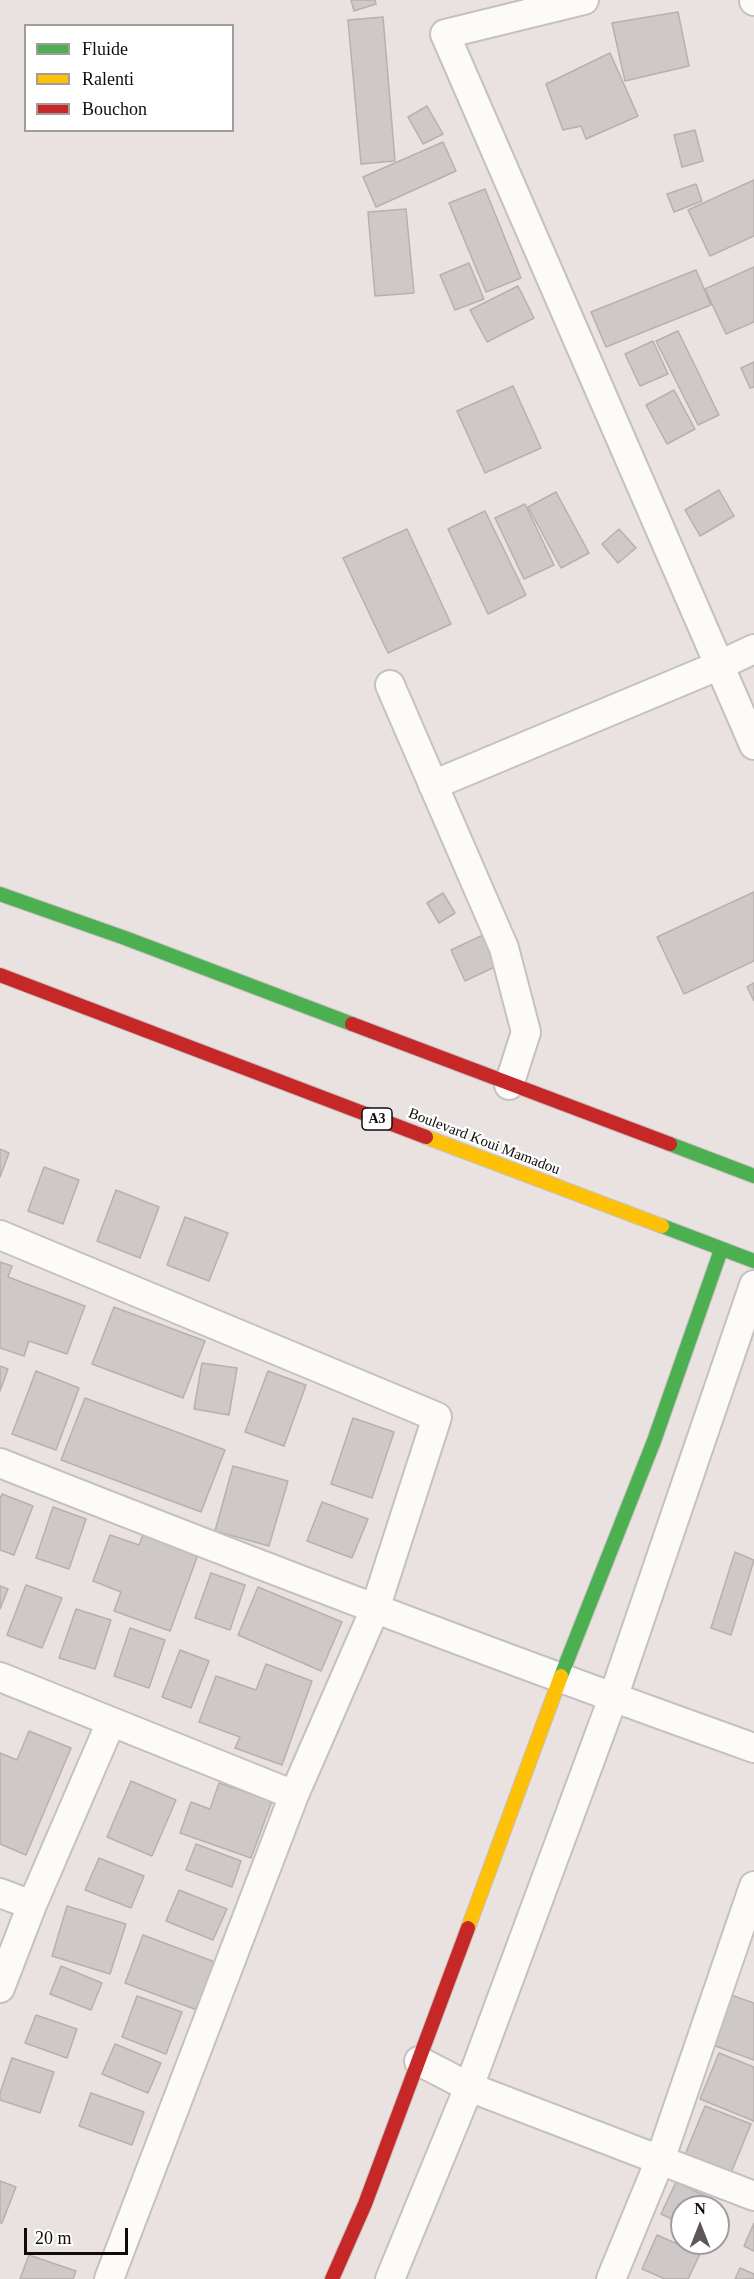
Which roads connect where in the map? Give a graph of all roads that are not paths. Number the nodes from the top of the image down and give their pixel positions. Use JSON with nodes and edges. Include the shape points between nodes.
{"nodes":[{"id":1,"x":584,"y":0,"type":"edge"},
{"id":2,"x":754,"y":649,"type":"edge"},
{"id":3,"x":720,"y":665,"type":"junction"},
{"id":4,"x":390,"y":685,"type":"dead end"},
{"id":5,"x":754,"y":745,"type":"edge"},
{"id":6,"x":433,"y":785,"type":"junction"},
{"id":7,"x":0,"y":894,"type":"edge"},
{"id":8,"x":0,"y":975,"type":"edge"},
{"id":9,"x":509,"y":1085,"type":"junction"},
{"id":10,"x":754,"y":1176,"type":"edge"},
{"id":11,"x":0,"y":1235,"type":"edge"},
{"id":12,"x":721,"y":1250,"type":"junction"},
{"id":13,"x":754,"y":1261,"type":"edge"},
{"id":14,"x":754,"y":1285,"type":"edge"},
{"id":15,"x":0,"y":1463,"type":"edge"},
{"id":16,"x":375,"y":1609,"type":"junction"},
{"id":17,"x":0,"y":1677,"type":"edge"},
{"id":18,"x":560,"y":1678,"type":"junction"},
{"id":19,"x":613,"y":1698,"type":"junction"},
{"id":20,"x":111,"y":1722,"type":"junction"},
{"id":21,"x":754,"y":1748,"type":"edge"},
{"id":22,"x":294,"y":1795,"type":"junction"},
{"id":23,"x":754,"y":1886,"type":"edge"},
{"id":24,"x":0,"y":1893,"type":"edge"},
{"id":25,"x":32,"y":1905,"type":"junction"},
{"id":26,"x":0,"y":1988,"type":"edge"},
{"id":27,"x":419,"y":2061,"type":"junction"},
{"id":28,"x":469,"y":2087,"type":"junction"},
{"id":29,"x":660,"y":2160,"type":"junction"},
{"id":30,"x":754,"y":2196,"type":"edge"},
{"id":31,"x":109,"y":2279,"type":"edge"},
{"id":32,"x":332,"y":2279,"type":"edge"},
{"id":33,"x":390,"y":2279,"type":"edge"},
{"id":34,"x":611,"y":2279,"type":"edge"}],
"edges":[{"from":1,"to":3,"type":"street","via":[[446,34]]},
{"from":2,"to":3,"type":"street"},
{"from":3,"to":5,"type":"street"},
{"from":3,"to":6,"type":"street"},
{"from":4,"to":6,"type":"street"},
{"from":6,"to":9,"type":"street","via":[[504,948],[526,1032]]},
{"from":7,"to":9,"type":"main road"},
{"from":8,"to":12,"type":"main road","name":"Boulevard Koui Mamadou","number":"A3"},
{"from":9,"to":10,"type":"main road"},
{"from":11,"to":16,"type":"street","via":[[437,1417]]},
{"from":12,"to":13,"type":"main road","name":"Boulevard Koui Mamadou","number":"A3"},
{"from":12,"to":18,"type":"main road","via":[[654,1441]]},
{"from":14,"to":19,"type":"street"},
{"from":15,"to":16,"type":"street"},
{"from":16,"to":18,"type":"street"},
{"from":16,"to":22,"type":"street"},
{"from":17,"to":20,"type":"street"},
{"from":18,"to":19,"type":"street"},
{"from":18,"to":27,"type":"main road"},
{"from":19,"to":21,"type":"street"},
{"from":19,"to":28,"type":"street"},
{"from":20,"to":22,"type":"street"},
{"from":20,"to":25,"type":"street"},
{"from":22,"to":31,"type":"street"},
{"from":23,"to":29,"type":"street"},
{"from":24,"to":25,"type":"street"},
{"from":25,"to":26,"type":"street"},
{"from":27,"to":28,"type":"street"},
{"from":27,"to":32,"type":"main road"},
{"from":28,"to":29,"type":"street"},
{"from":28,"to":33,"type":"street"},
{"from":29,"to":30,"type":"street"},
{"from":29,"to":34,"type":"street"}]}
